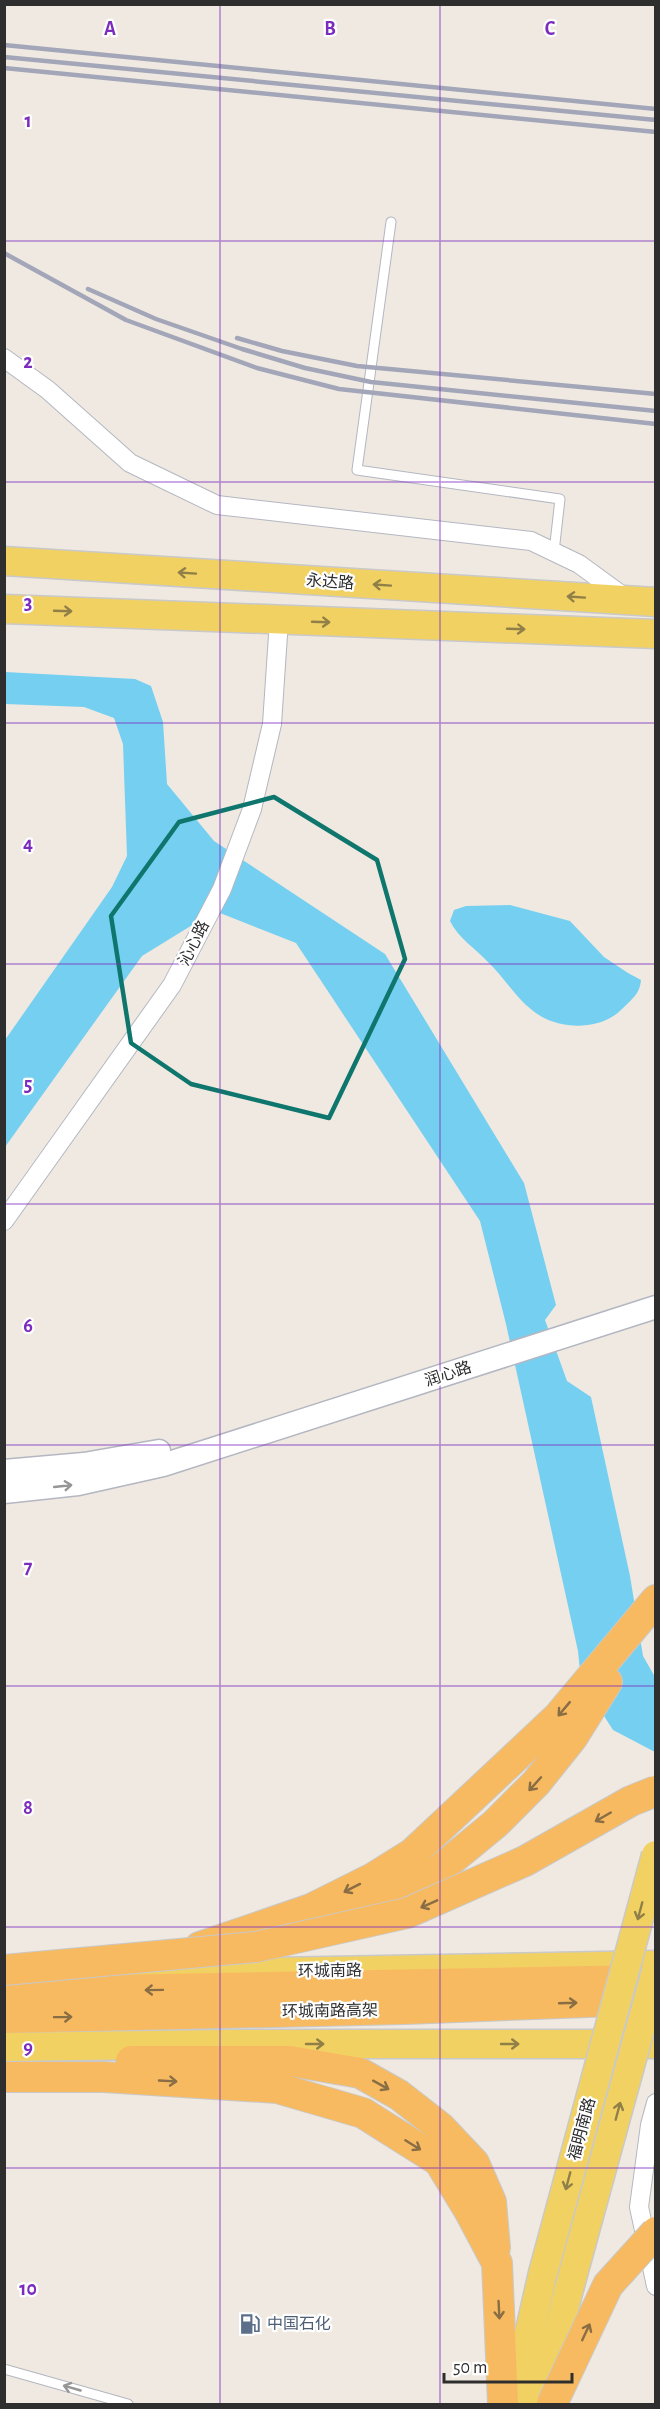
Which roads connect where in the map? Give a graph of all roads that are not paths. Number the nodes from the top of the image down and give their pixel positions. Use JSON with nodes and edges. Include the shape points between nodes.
{"nodes":[{"id":1,"x":391,"y":222,"type":"dead end"},
{"id":2,"x":4,"y":358,"type":"edge"},
{"id":3,"x":554,"y":552,"type":"junction"},
{"id":4,"x":4,"y":561,"type":"edge"},
{"id":5,"x":642,"y":601,"type":"edge"},
{"id":6,"x":4,"y":609,"type":"edge"},
{"id":7,"x":279,"y":620,"type":"junction"},
{"id":8,"x":656,"y":634,"type":"edge"},
{"id":9,"x":4,"y":1221,"type":"edge"},
{"id":10,"x":656,"y":1306,"type":"edge"},
{"id":11,"x":240,"y":1439,"type":"junction"},
{"id":12,"x":4,"y":1471,"type":"edge"},
{"id":13,"x":4,"y":1492,"type":"edge"},
{"id":14,"x":656,"y":1601,"type":"edge"},
{"id":15,"x":656,"y":1791,"type":"edge"},
{"id":16,"x":656,"y":1855,"type":"edge"},
{"id":17,"x":289,"y":1941,"type":"junction"},
{"id":18,"x":656,"y":1965,"type":"edge"},
{"id":19,"x":4,"y":1968,"type":"edge"},
{"id":20,"x":134,"y":1969,"type":"junction"},
{"id":21,"x":656,"y":1971,"type":"edge"},
{"id":22,"x":656,"y":1980,"type":"edge"},
{"id":23,"x":4,"y":1992,"type":"edge"},
{"id":24,"x":656,"y":2000,"type":"edge"},
{"id":25,"x":4,"y":2018,"type":"edge"},
{"id":26,"x":656,"y":2044,"type":"edge"},
{"id":27,"x":4,"y":2047,"type":"edge"},
{"id":28,"x":19,"y":2059,"type":"edge"},
{"id":29,"x":4,"y":2077,"type":"edge"},
{"id":30,"x":656,"y":2103,"type":"edge"},
{"id":31,"x":656,"y":2232,"type":"edge"},
{"id":32,"x":497,"y":2263,"type":"junction"},
{"id":33,"x":656,"y":2286,"type":"edge"},
{"id":34,"x":4,"y":2369,"type":"edge"},
{"id":35,"x":128,"y":2404,"type":"edge"},
{"id":36,"x":503,"y":2404,"type":"edge"},
{"id":37,"x":513,"y":2404,"type":"edge"},
{"id":38,"x":540,"y":2404,"type":"edge"},
{"id":39,"x":552,"y":2404,"type":"edge"}],
"edges":[{"from":1,"to":3,"type":"lane","via":[[357,470],[560,499]]},
{"from":2,"to":3,"type":"street","via":[[48,390],[130,462],[218,506],[531,541]]},
{"from":3,"to":5,"type":"street"},
{"from":5,"to":4,"type":"main road","name":"永达路","one_way":true},
{"from":6,"to":7,"type":"main road","one_way":true},
{"from":7,"to":8,"type":"main road","one_way":true},
{"from":7,"to":9,"type":"street","name":"沁心路","via":[[272,724],[252,809],[222,889],[172,985]]},
{"from":10,"to":11,"type":"street","name":"润心路"},
{"from":11,"to":12,"type":"street","name":"润心路","via":[[84,1464]]},
{"from":13,"to":11,"type":"street","name":"润心路","one_way":true,"via":[[110,1477],[163,1465]]},
{"from":14,"to":17,"type":"highway","one_way":true,"bridge":true,"via":[[572,1738],[536,1783],[495,1824],[439,1870]]},
{"from":14,"to":20,"type":"highway","one_way":true,"via":[[558,1717],[414,1853],[310,1909]]},
{"from":15,"to":17,"type":"highway","one_way":true,"bridge":true,"via":[[525,1861],[407,1913]]},
{"from":16,"to":37,"type":"main road","name":"福明南路","one_way":true,"bridge":true,"via":[[543,2273]]},
{"from":17,"to":19,"type":"highway","bridge":true},
{"from":18,"to":20,"type":"main road","name":"环城南路","via":[[270,1972]]},
{"from":19,"to":20,"type":"main road","name":"环城南路"},
{"from":38,"to":21,"type":"main road","name":"福明南路","one_way":true,"bridge":true},
{"from":22,"to":23,"type":"highway","name":"环城南路高架","one_way":true,"bridge":true},
{"from":25,"to":24,"type":"highway","name":"环城南路高架","one_way":true,"bridge":true},
{"from":27,"to":26,"type":"main road","one_way":true},
{"from":28,"to":32,"type":"highway","one_way":true,"via":[[290,2061],[360,2073],[399,2095],[440,2127],[474,2163],[491,2202]]},
{"from":29,"to":32,"type":"highway","one_way":true,"via":[[104,2078],[277,2088],[363,2113],[439,2161]]},
{"from":30,"to":33,"type":"street","via":[[639,2207]]},
{"from":39,"to":31,"type":"highway","one_way":true,"bridge":true,"via":[[608,2285]]},
{"from":32,"to":36,"type":"highway","one_way":true},
{"from":35,"to":34,"type":"lane","one_way":true}]}
